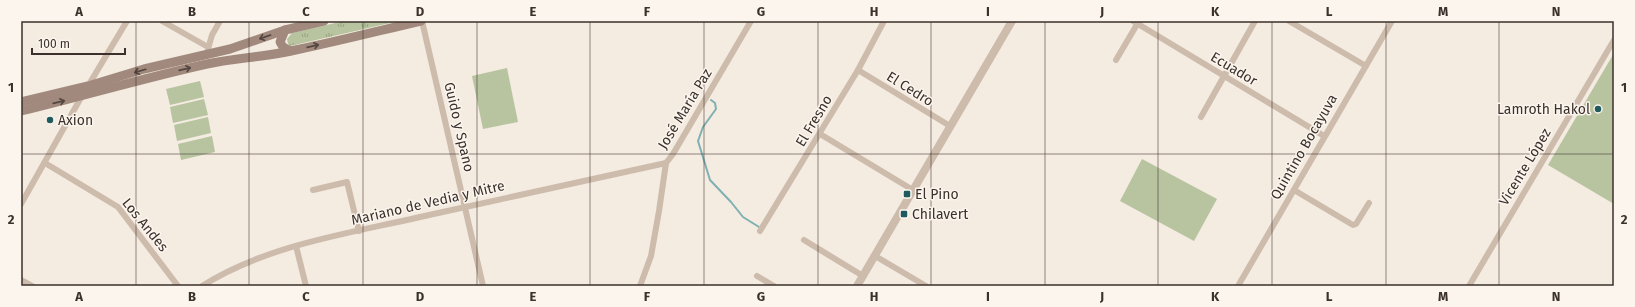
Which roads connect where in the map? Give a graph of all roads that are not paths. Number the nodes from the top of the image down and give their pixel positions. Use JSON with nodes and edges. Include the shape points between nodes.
{"nodes":[{"id":1,"x":127,"y":21,"type":"edge"},
{"id":2,"x":162,"y":21,"type":"edge"},
{"id":3,"x":220,"y":21,"type":"edge"},
{"id":4,"x":422,"y":21,"type":"edge"},
{"id":5,"x":751,"y":21,"type":"edge"},
{"id":6,"x":884,"y":21,"type":"edge"},
{"id":7,"x":1012,"y":21,"type":"edge"},
{"id":8,"x":1255,"y":21,"type":"edge"},
{"id":9,"x":1289,"y":21,"type":"edge"},
{"id":10,"x":1392,"y":21,"type":"edge"},
{"id":11,"x":319,"y":22,"type":"edge"},
{"id":12,"x":1136,"y":22,"type":"edge"},
{"id":13,"x":285,"y":30,"type":"junction"},
{"id":14,"x":1614,"y":40,"type":"edge"},
{"id":15,"x":208,"y":50,"type":"junction"},
{"id":16,"x":290,"y":51,"type":"junction"},
{"id":17,"x":1116,"y":60,"type":"dead end"},
{"id":18,"x":1366,"y":66,"type":"junction"},
{"id":19,"x":858,"y":70,"type":"junction"},
{"id":20,"x":1223,"y":76,"type":"junction"},
{"id":21,"x":88,"y":86,"type":"junction"},
{"id":22,"x":82,"y":96,"type":"junction"},
{"id":23,"x":21,"y":102,"type":"edge"},
{"id":24,"x":21,"y":111,"type":"edge"},
{"id":25,"x":1201,"y":117,"type":"dead end"},
{"id":26,"x":950,"y":126,"type":"junction"},
{"id":27,"x":820,"y":134,"type":"junction"},
{"id":28,"x":1324,"y":136,"type":"junction"},
{"id":29,"x":45,"y":163,"type":"junction"},
{"id":30,"x":666,"y":163,"type":"junction"},
{"id":31,"x":313,"y":190,"type":"dead end"},
{"id":32,"x":913,"y":190,"type":"junction"},
{"id":33,"x":1294,"y":190,"type":"junction"},
{"id":34,"x":21,"y":204,"type":"edge"},
{"id":35,"x":1369,"y":204,"type":"dead end"},
{"id":36,"x":465,"y":207,"type":"junction"},
{"id":37,"x":359,"y":231,"type":"junction"},
{"id":38,"x":760,"y":231,"type":"dead end"},
{"id":39,"x":804,"y":240,"type":"dead end"},
{"id":40,"x":296,"y":246,"type":"junction"},
{"id":41,"x":875,"y":256,"type":"junction"},
{"id":42,"x":757,"y":276,"type":"dead end"},
{"id":43,"x":863,"y":276,"type":"junction"},
{"id":44,"x":21,"y":280,"type":"edge"},
{"id":45,"x":32,"y":286,"type":"edge"},
{"id":46,"x":178,"y":286,"type":"edge"},
{"id":47,"x":202,"y":286,"type":"edge"},
{"id":48,"x":306,"y":286,"type":"edge"},
{"id":49,"x":483,"y":286,"type":"edge"},
{"id":50,"x":640,"y":286,"type":"edge"},
{"id":51,"x":774,"y":286,"type":"edge"},
{"id":52,"x":857,"y":286,"type":"edge"},
{"id":53,"x":926,"y":286,"type":"edge"},
{"id":54,"x":1238,"y":286,"type":"edge"},
{"id":55,"x":1469,"y":286,"type":"edge"}],
"edges":[{"from":1,"to":21,"type":"street"},
{"from":2,"to":15,"type":"street"},
{"from":3,"to":15,"type":"street","via":[[212,35]]},
{"from":16,"to":4,"type":"main road","one_way":true},
{"from":4,"to":36,"type":"street","name":"Guido y Spano"},
{"from":5,"to":30,"type":"street","name":"José María Paz"},
{"from":6,"to":19,"type":"street","name":"El Fresno"},
{"from":7,"to":26,"type":"street"},
{"from":8,"to":20,"type":"street"},
{"from":9,"to":18,"type":"street"},
{"from":10,"to":18,"type":"street","name":"Quintino Bocayuva"},
{"from":11,"to":13,"type":"main road"},
{"from":12,"to":17,"type":"street"},
{"from":12,"to":20,"type":"street","name":"Ecuador"},
{"from":13,"to":15,"type":"main road","one_way":true,"via":[[230,49]]},
{"from":13,"to":16,"type":"main road","via":[[280,42]]},
{"from":14,"to":55,"type":"street","name":"Vicente López"},
{"from":15,"to":21,"type":"main road","one_way":true},
{"from":22,"to":16,"type":"main road","one_way":true,"via":[[209,64]]},
{"from":18,"to":28,"type":"street","name":"Quintino Bocayuva"},
{"from":19,"to":26,"type":"street","name":"El Cedro"},
{"from":19,"to":27,"type":"street","name":"El Fresno"},
{"from":20,"to":25,"type":"street"},
{"from":20,"to":28,"type":"street","name":"Ecuador"},
{"from":21,"to":22,"type":"street"},
{"from":21,"to":23,"type":"main road"},
{"from":24,"to":22,"type":"main road","one_way":true},
{"from":22,"to":29,"type":"street"},
{"from":26,"to":32,"type":"street"},
{"from":27,"to":32,"type":"street"},
{"from":27,"to":38,"type":"street","name":"El Fresno"},
{"from":28,"to":33,"type":"street","name":"Quintino Bocayuva"},
{"from":29,"to":34,"type":"street"},
{"from":29,"to":46,"type":"street","name":"Los Andes","via":[[118,207]]},
{"from":30,"to":36,"type":"street","name":"Mariano de Vedia y Mitre"},
{"from":30,"to":50,"type":"street","name":"José María Paz","via":[[651,256]]},
{"from":31,"to":37,"type":"street","via":[[346,182]]},
{"from":32,"to":41,"type":"street"},
{"from":33,"to":35,"type":"street","via":[[1353,225]]},
{"from":33,"to":54,"type":"street","name":"Quintino Bocayuva"},
{"from":36,"to":37,"type":"street","name":"Mariano de Vedia y Mitre"},
{"from":36,"to":49,"type":"street","name":"Guido y Spano"},
{"from":37,"to":40,"type":"street","name":"Mariano de Vedia y Mitre"},
{"from":39,"to":43,"type":"street"},
{"from":40,"to":47,"type":"street","name":"Mariano de Vedia y Mitre","via":[[245,263]]},
{"from":40,"to":48,"type":"street"},
{"from":41,"to":43,"type":"street"},
{"from":41,"to":53,"type":"street"},
{"from":42,"to":51,"type":"street"},
{"from":43,"to":52,"type":"street"},
{"from":44,"to":45,"type":"street"}]}
